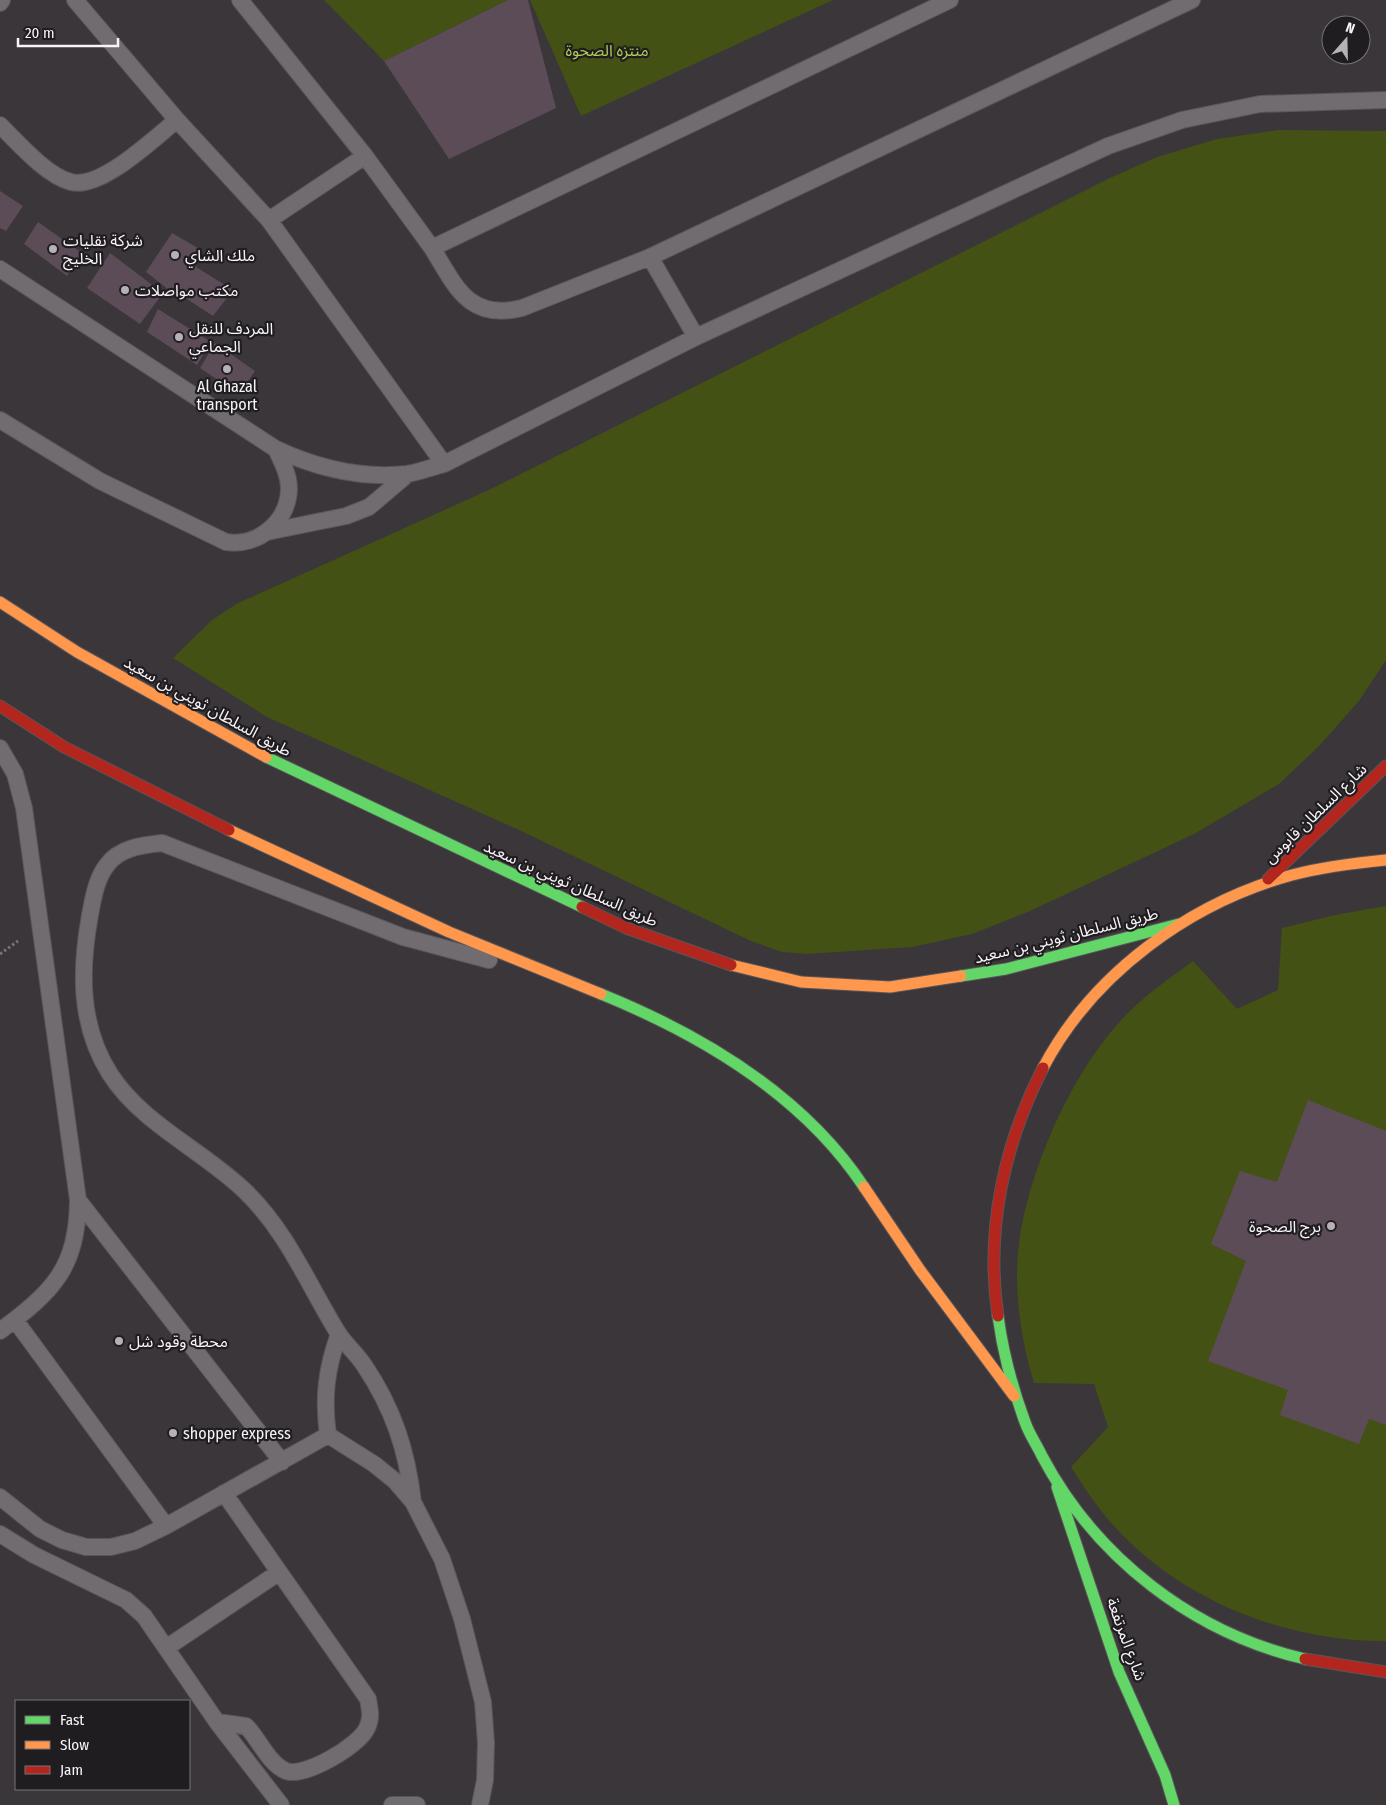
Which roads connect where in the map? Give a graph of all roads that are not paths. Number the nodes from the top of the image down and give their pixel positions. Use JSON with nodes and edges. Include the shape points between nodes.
{"nodes":[{"id":1,"x":75,"y":0,"type":"edge"},
{"id":2,"x":240,"y":0,"type":"edge"},
{"id":3,"x":950,"y":0,"type":"edge"},
{"id":4,"x":1192,"y":0,"type":"edge"},
{"id":5,"x":1386,"y":100,"type":"edge"},
{"id":6,"x":177,"y":120,"type":"junction"},
{"id":7,"x":0,"y":125,"type":"edge"},
{"id":8,"x":365,"y":156,"type":"junction"},
{"id":9,"x":269,"y":220,"type":"junction"},
{"id":10,"x":432,"y":248,"type":"junction"},
{"id":11,"x":650,"y":257,"type":"junction"},
{"id":12,"x":0,"y":268,"type":"edge"},
{"id":13,"x":696,"y":338,"type":"junction"},
{"id":14,"x":0,"y":420,"type":"edge"},
{"id":15,"x":276,"y":449,"type":"junction"},
{"id":16,"x":444,"y":464,"type":"junction"},
{"id":17,"x":408,"y":474,"type":"junction"},
{"id":18,"x":267,"y":532,"type":"junction"},
{"id":19,"x":0,"y":602,"type":"edge"},
{"id":20,"x":0,"y":706,"type":"edge"},
{"id":21,"x":0,"y":748,"type":"edge"},
{"id":22,"x":1386,"y":766,"type":"edge"},
{"id":23,"x":1386,"y":860,"type":"edge"},
{"id":24,"x":1265,"y":882,"type":"junction"},
{"id":25,"x":1179,"y":924,"type":"junction"},
{"id":26,"x":548,"y":974,"type":"junction"},
{"id":27,"x":78,"y":1200,"type":"junction"},
{"id":28,"x":15,"y":1320,"type":"junction"},
{"id":29,"x":0,"y":1331,"type":"edge"},
{"id":30,"x":339,"y":1334,"type":"junction"},
{"id":31,"x":1014,"y":1396,"type":"junction"},
{"id":32,"x":328,"y":1435,"type":"junction"},
{"id":33,"x":282,"y":1462,"type":"junction"},
{"id":34,"x":1055,"y":1481,"type":"junction"},
{"id":35,"x":224,"y":1493,"type":"junction"},
{"id":36,"x":0,"y":1497,"type":"edge"},
{"id":37,"x":413,"y":1502,"type":"junction"},
{"id":38,"x":166,"y":1526,"type":"junction"},
{"id":39,"x":0,"y":1534,"type":"edge"},
{"id":40,"x":278,"y":1573,"type":"junction"},
{"id":41,"x":166,"y":1648,"type":"junction"},
{"id":42,"x":1386,"y":1672,"type":"edge"},
{"id":43,"x":217,"y":1722,"type":"junction"},
{"id":44,"x":281,"y":1805,"type":"edge"},
{"id":45,"x":392,"y":1805,"type":"edge"},
{"id":46,"x":417,"y":1805,"type":"edge"},
{"id":47,"x":480,"y":1805,"type":"edge"},
{"id":48,"x":1174,"y":1805,"type":"edge"}],
"edges":[{"from":1,"to":6,"type":"lane"},
{"from":2,"to":8,"type":"lane"},
{"from":3,"to":10,"type":"lane"},
{"from":4,"to":11,"type":"lane"},
{"from":5,"to":13,"type":"lane","via":[[1260,104],[1182,120],[1108,146]]},
{"from":6,"to":7,"type":"lane","via":[[106,175],[91,182],[72,182],[43,165]]},
{"from":6,"to":9,"type":"lane"},
{"from":8,"to":9,"type":"lane"},
{"from":8,"to":10,"type":"lane"},
{"from":9,"to":16,"type":"lane"},
{"from":10,"to":11,"type":"lane","via":[[470,303],[486,311],[504,313]]},
{"from":11,"to":13,"type":"lane"},
{"from":12,"to":15,"type":"lane"},
{"from":13,"to":16,"type":"lane"},
{"from":14,"to":18,"type":"lane","via":[[100,481],[226,542],[250,542]]},
{"from":15,"to":17,"type":"lane","via":[[306,463],[339,471]]},
{"from":15,"to":18,"type":"lane","via":[[289,488],[281,514]]},
{"from":16,"to":17,"type":"lane"},
{"from":17,"to":18,"type":"lane","via":[[368,507],[346,516]]},
{"from":19,"to":25,"type":"main road","name":"طريق السلطان ثويني بن سعيد","via":[[77,652],[290,770],[626,928],[718,962],[801,982],[890,987],[1006,969]]},
{"from":20,"to":26,"type":"main road","via":[[64,747],[254,842]]},
{"from":21,"to":27,"type":"lane","via":[[15,774],[24,808]]},
{"from":22,"to":24,"type":"main road","name":"شارع السلطان قابوس"},
{"from":23,"to":24,"type":"main road","via":[[1317,868]]},
{"from":24,"to":25,"type":"main road"},
{"from":25,"to":31,"type":"main road","via":[[1118,971],[1089,1002],[1048,1059],[1018,1121],[999,1188],[992,1257],[997,1327]]},
{"from":26,"to":30,"type":"lane","via":[[403,937],[162,843],[132,847],[107,864],[94,892],[82,988],[91,1033],[110,1074],[138,1109],[213,1162],[247,1193],[277,1228],[302,1266]]},
{"from":26,"to":31,"type":"main road","via":[[623,1003],[702,1041],[780,1096],[819,1131],[856,1174],[920,1270]]},
{"from":27,"to":28,"type":"lane","via":[[76,1236],[60,1278]]},
{"from":27,"to":33,"type":"lane"},
{"from":28,"to":29,"type":"lane"},
{"from":28,"to":38,"type":"lane"},
{"from":30,"to":32,"type":"lane","via":[[325,1382],[324,1409]]},
{"from":30,"to":37,"type":"lane","via":[[363,1363],[398,1429],[408,1464]]},
{"from":31,"to":34,"type":"main road","via":[[1032,1440]]},
{"from":32,"to":33,"type":"lane"},
{"from":32,"to":37,"type":"lane","via":[[374,1464]]},
{"from":33,"to":35,"type":"lane"},
{"from":34,"to":42,"type":"main road","via":[[1085,1522],[1120,1560],[1159,1592],[1196,1616],[1234,1636],[1279,1653],[1323,1664]]},
{"from":34,"to":48,"type":"main road","name":"شارع المرتفعة","via":[[1119,1672],[1165,1775]]},
{"from":35,"to":38,"type":"lane"},
{"from":35,"to":40,"type":"lane"},
{"from":36,"to":38,"type":"lane","via":[[40,1529],[86,1547],[111,1547],[135,1541]]},
{"from":37,"to":47,"type":"lane","via":[[442,1559],[483,1702],[486,1752]]},
{"from":39,"to":41,"type":"lane","via":[[34,1555],[126,1600],[144,1616]]},
{"from":40,"to":41,"type":"lane"},
{"from":40,"to":43,"type":"lane","via":[[368,1699],[371,1715],[366,1730],[355,1742],[300,1773],[287,1772],[276,1765],[246,1726]]},
{"from":41,"to":43,"type":"lane"},
{"from":43,"to":44,"type":"lane"},
{"from":45,"to":46,"type":"lane"}]}
